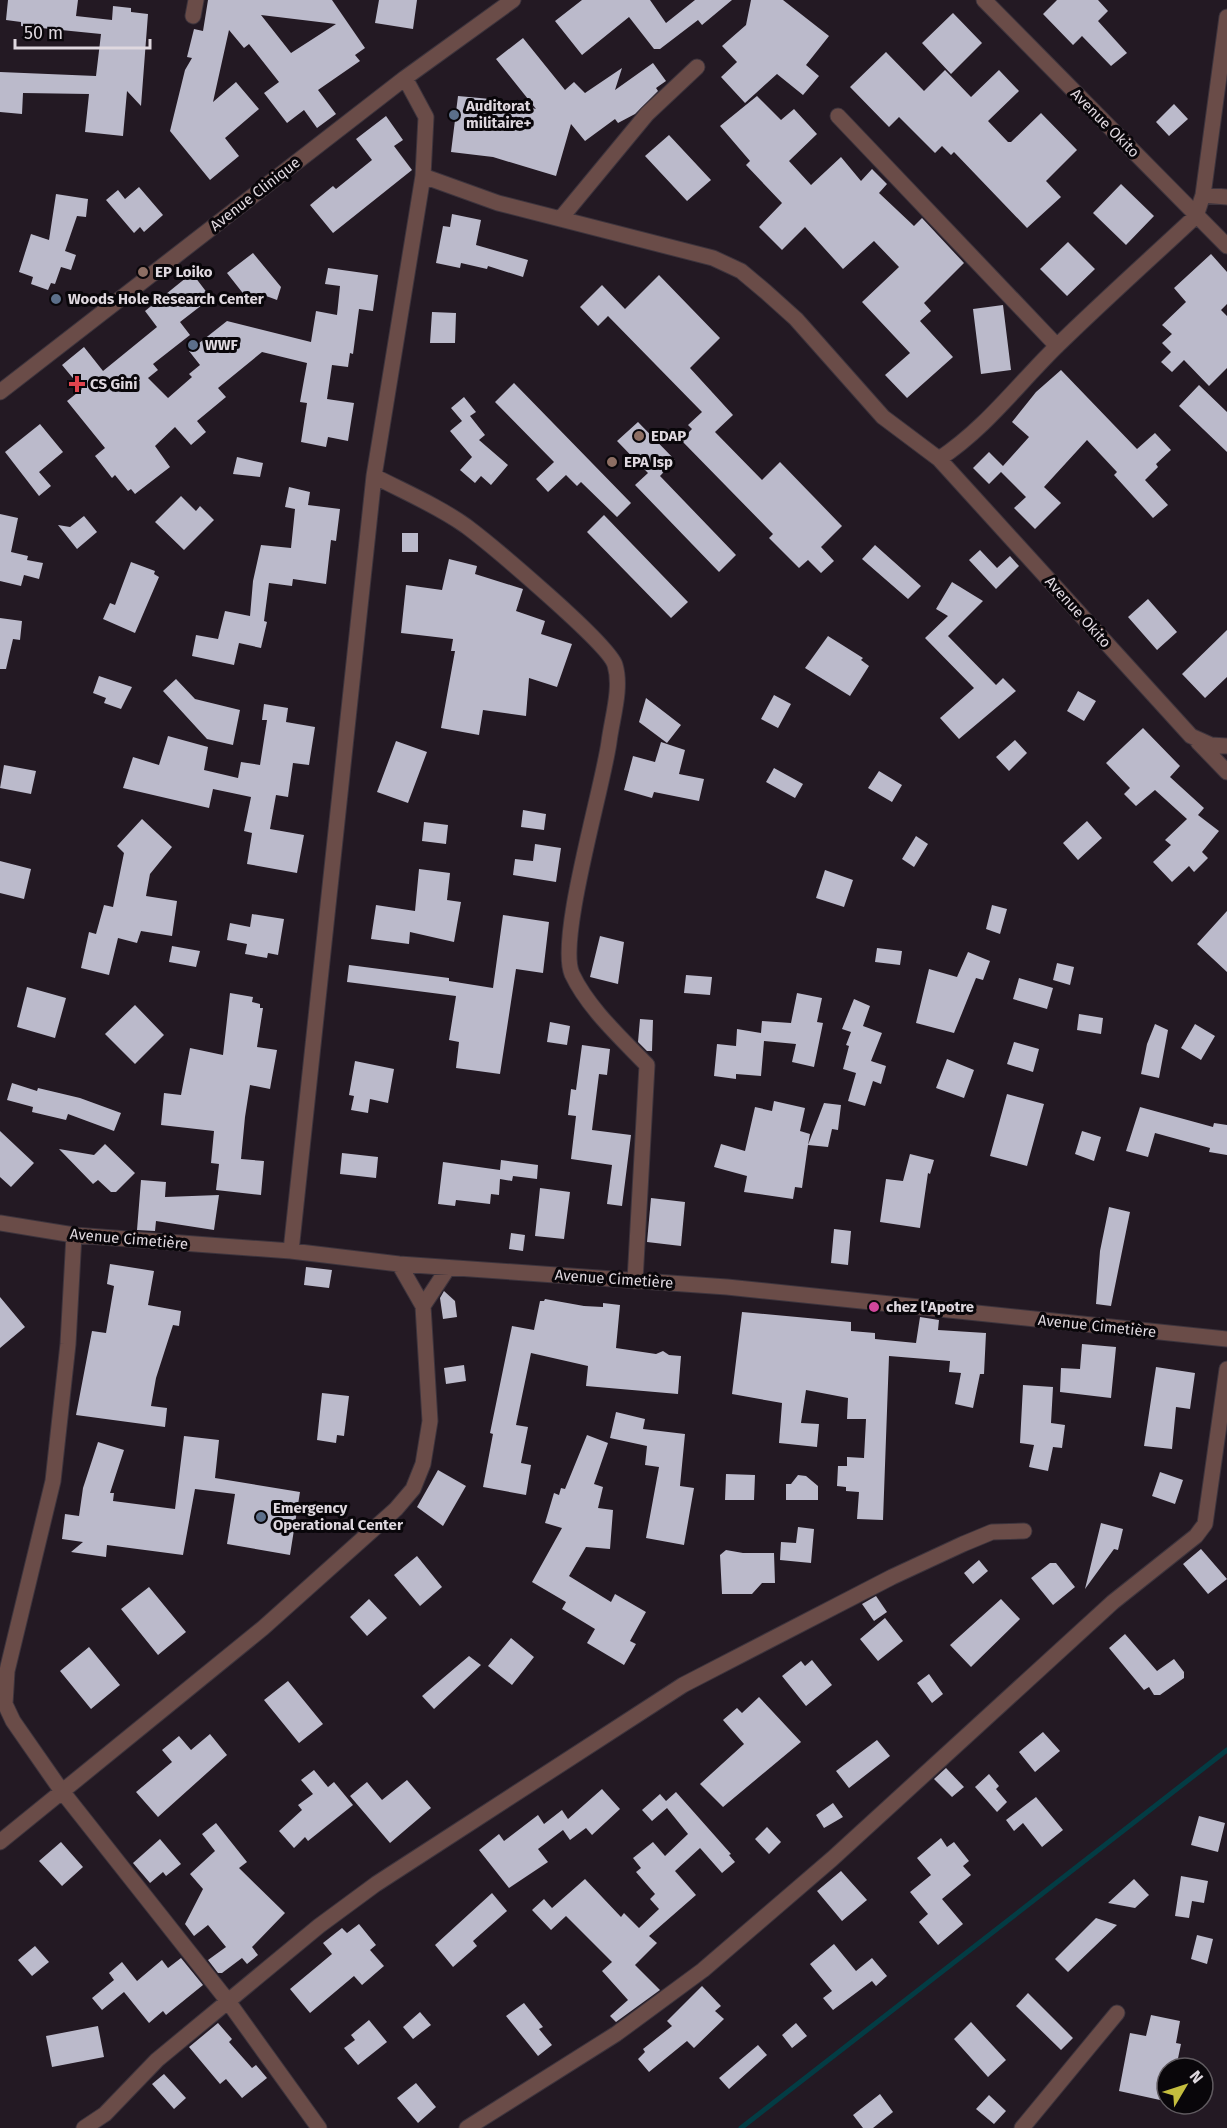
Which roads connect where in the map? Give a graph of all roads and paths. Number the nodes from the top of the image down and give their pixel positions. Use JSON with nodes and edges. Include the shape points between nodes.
{"nodes":[{"id":1,"x":196,"y":0,"type":"edge"},
{"id":2,"x":513,"y":0,"type":"edge"},
{"id":3,"x":984,"y":0,"type":"edge"},
{"id":4,"x":193,"y":16,"type":"dead end"},
{"id":5,"x":1227,"y":17,"type":"edge"},
{"id":6,"x":697,"y":67,"type":"dead end"},
{"id":7,"x":405,"y":78,"type":"junction"},
{"id":8,"x":838,"y":116,"type":"dead end"},
{"id":9,"x":423,"y":176,"type":"junction"},
{"id":10,"x":1203,"y":195,"type":"junction"},
{"id":11,"x":1227,"y":197,"type":"edge"},
{"id":12,"x":1196,"y":216,"type":"junction"},
{"id":13,"x":561,"y":218,"type":"junction"},
{"id":14,"x":1227,"y":246,"type":"edge"},
{"id":15,"x":1057,"y":346,"type":"junction"},
{"id":16,"x":0,"y":392,"type":"edge"},
{"id":17,"x":939,"y":459,"type":"junction"},
{"id":18,"x":374,"y":476,"type":"junction"},
{"id":19,"x":1191,"y":736,"type":"junction"},
{"id":20,"x":1227,"y":747,"type":"edge"},
{"id":21,"x":1227,"y":772,"type":"edge"},
{"id":22,"x":0,"y":1223,"type":"edge"},
{"id":23,"x":74,"y":1235,"type":"junction"},
{"id":24,"x":291,"y":1251,"type":"junction"},
{"id":25,"x":399,"y":1264,"type":"junction"},
{"id":26,"x":448,"y":1268,"type":"junction"},
{"id":27,"x":635,"y":1281,"type":"junction"},
{"id":28,"x":423,"y":1306,"type":"junction"},
{"id":29,"x":1227,"y":1339,"type":"edge"},
{"id":30,"x":1227,"y":1369,"type":"edge"},
{"id":31,"x":1024,"y":1531,"type":"dead end"},
{"id":32,"x":61,"y":1790,"type":"junction"},
{"id":33,"x":0,"y":1842,"type":"edge"},
{"id":34,"x":227,"y":2000,"type":"junction"},
{"id":35,"x":1117,"y":2013,"type":"dead end"},
{"id":36,"x":84,"y":2128,"type":"edge"},
{"id":37,"x":319,"y":2128,"type":"edge"},
{"id":38,"x":467,"y":2128,"type":"edge"},
{"id":39,"x":1022,"y":2128,"type":"edge"}],
"edges":[{"from":1,"to":4,"type":"street"},
{"from":2,"to":7,"type":"street","name":"Avenue Clinique"},
{"from":3,"to":12,"type":"street","name":"Avenue Okito"},
{"from":5,"to":10,"type":"street"},
{"from":6,"to":13,"type":"street","via":[[647,114]]},
{"from":7,"to":9,"type":"street","via":[[426,117]]},
{"from":7,"to":16,"type":"street","name":"Avenue Clinique"},
{"from":8,"to":15,"type":"street"},
{"from":9,"to":13,"type":"street","name":"Avenue Okito","via":[[498,203]]},
{"from":9,"to":18,"type":"street"},
{"from":10,"to":11,"type":"street"},
{"from":10,"to":12,"type":"street"},
{"from":12,"to":14,"type":"street","name":"Avenue Okito"},
{"from":12,"to":15,"type":"street"},
{"from":13,"to":17,"type":"street","name":"Avenue Okito","via":[[713,258],[741,271],[796,320],[884,417]]},
{"from":15,"to":17,"type":"street","via":[[988,420]]},
{"from":17,"to":19,"type":"street","name":"Avenue Okito"},
{"from":18,"to":24,"type":"street"},
{"from":18,"to":27,"type":"street","via":[[465,526],[586,630],[615,663],[617,682],[606,762],[568,951],[571,972],[585,995],[647,1065]]},
{"from":19,"to":20,"type":"street","name":"Avenue Okito"},
{"from":19,"to":21,"type":"street"},
{"from":22,"to":23,"type":"street","name":"Avenue Cimetière"},
{"from":23,"to":24,"type":"street","name":"Avenue Cimetière"},
{"from":23,"to":32,"type":"street","via":[[68,1344],[53,1481],[4,1689],[5,1704],[13,1721]]},
{"from":24,"to":25,"type":"street","name":"Avenue Cimetière"},
{"from":25,"to":26,"type":"street","name":"Avenue Cimetière"},
{"from":25,"to":28,"type":"street"},
{"from":26,"to":27,"type":"street","name":"Avenue Cimetière"},
{"from":26,"to":28,"type":"street"},
{"from":27,"to":29,"type":"street","name":"Avenue Cimetière"},
{"from":28,"to":32,"type":"street","via":[[430,1421],[423,1464],[413,1489],[396,1509],[263,1628]]},
{"from":30,"to":38,"type":"street","via":[[1205,1524],[1196,1536],[1113,1602],[832,1859],[703,1970],[616,2034]]},
{"from":31,"to":34,"type":"street","via":[[992,1532],[963,1544],[683,1685],[376,1884]]},
{"from":32,"to":33,"type":"street"},
{"from":32,"to":34,"type":"street"},
{"from":34,"to":36,"type":"street","via":[[157,2060],[105,2114]]},
{"from":34,"to":37,"type":"street"},
{"from":35,"to":39,"type":"street"}]}
